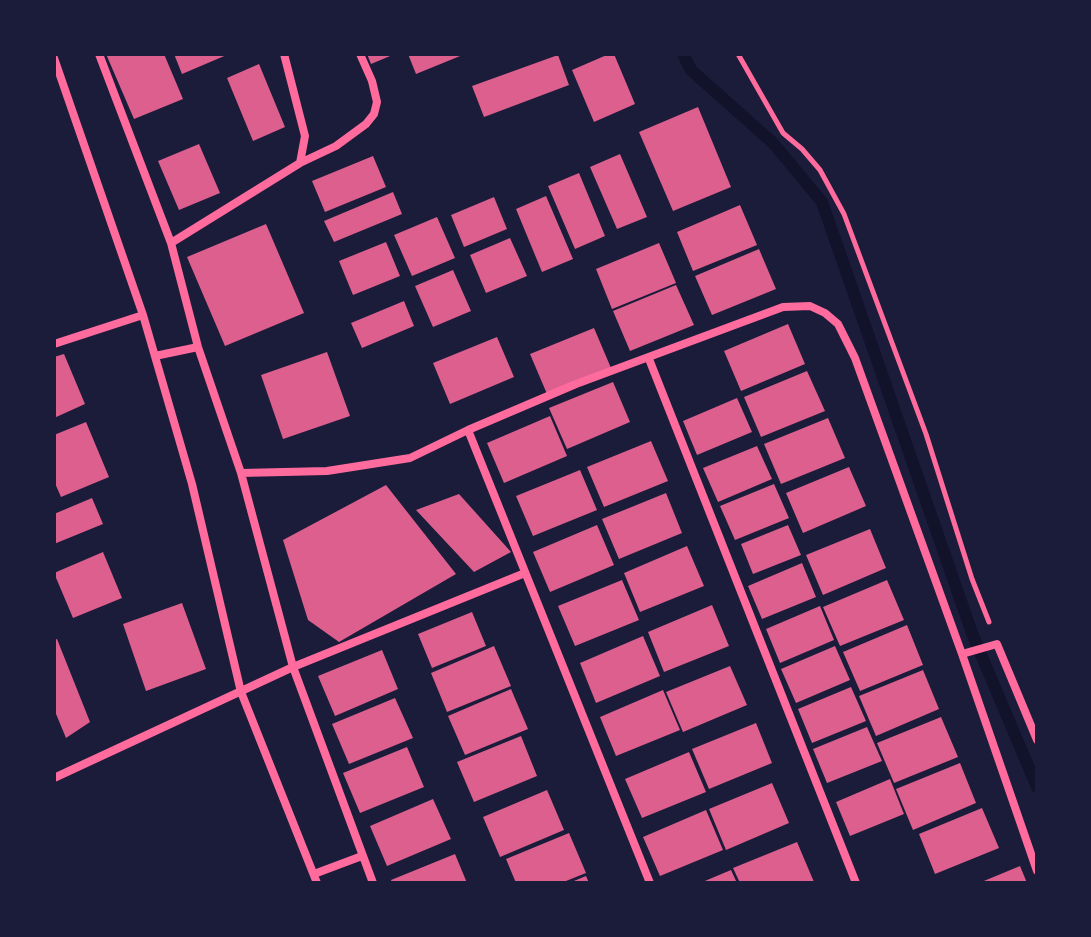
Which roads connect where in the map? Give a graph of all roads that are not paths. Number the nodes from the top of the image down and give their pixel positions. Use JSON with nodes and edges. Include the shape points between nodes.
{"nodes":[{"id":1,"x":99,"y":54,"type":"edge"},
{"id":2,"x":284,"y":54,"type":"edge"},
{"id":3,"x":360,"y":54,"type":"edge"},
{"id":4,"x":54,"y":58,"type":"edge"},
{"id":5,"x":300,"y":163,"type":"junction"},
{"id":6,"x":171,"y":243,"type":"junction"},
{"id":7,"x":143,"y":315,"type":"junction"},
{"id":8,"x":54,"y":344,"type":"edge"},
{"id":9,"x":198,"y":347,"type":"junction"},
{"id":10,"x":155,"y":356,"type":"junction"},
{"id":11,"x":649,"y":359,"type":"junction"},
{"id":12,"x":468,"y":430,"type":"junction"},
{"id":13,"x":241,"y":473,"type":"junction"},
{"id":14,"x":525,"y":573,"type":"junction"},
{"id":15,"x":966,"y":653,"type":"junction"},
{"id":16,"x":293,"y":667,"type":"junction"},
{"id":17,"x":241,"y":692,"type":"junction"},
{"id":18,"x":1037,"y":740,"type":"edge"},
{"id":19,"x":54,"y":778,"type":"edge"},
{"id":20,"x":362,"y":856,"type":"junction"},
{"id":21,"x":1037,"y":871,"type":"edge"},
{"id":22,"x":316,"y":878,"type":"edge"},
{"id":23,"x":373,"y":883,"type":"edge"},
{"id":24,"x":650,"y":883,"type":"edge"},
{"id":25,"x":856,"y":883,"type":"edge"}],
"edges":[{"from":1,"to":6,"type":"street"},
{"from":2,"to":5,"type":"street","via":[[305,136]]},
{"from":3,"to":5,"type":"street","via":[[377,102],[374,114],[336,146]]},
{"from":4,"to":7,"type":"street"},
{"from":5,"to":6,"type":"street"},
{"from":6,"to":9,"type":"street"},
{"from":7,"to":8,"type":"street"},
{"from":7,"to":10,"type":"street"},
{"from":9,"to":10,"type":"street"},
{"from":9,"to":13,"type":"street"},
{"from":10,"to":17,"type":"street","via":[[192,484]]},
{"from":11,"to":12,"type":"street"},
{"from":11,"to":15,"type":"street","via":[[783,307],[810,306],[838,324]]},
{"from":11,"to":25,"type":"street"},
{"from":12,"to":13,"type":"street","via":[[410,458],[327,471]]},
{"from":12,"to":14,"type":"street"},
{"from":13,"to":16,"type":"street"},
{"from":14,"to":16,"type":"street"},
{"from":14,"to":24,"type":"street"},
{"from":15,"to":18,"type":"street","via":[[997,644]]},
{"from":15,"to":21,"type":"street"},
{"from":16,"to":17,"type":"street"},
{"from":16,"to":20,"type":"street"},
{"from":17,"to":19,"type":"street"},
{"from":17,"to":22,"type":"street"},
{"from":20,"to":22,"type":"street"},
{"from":20,"to":23,"type":"street"}]}
